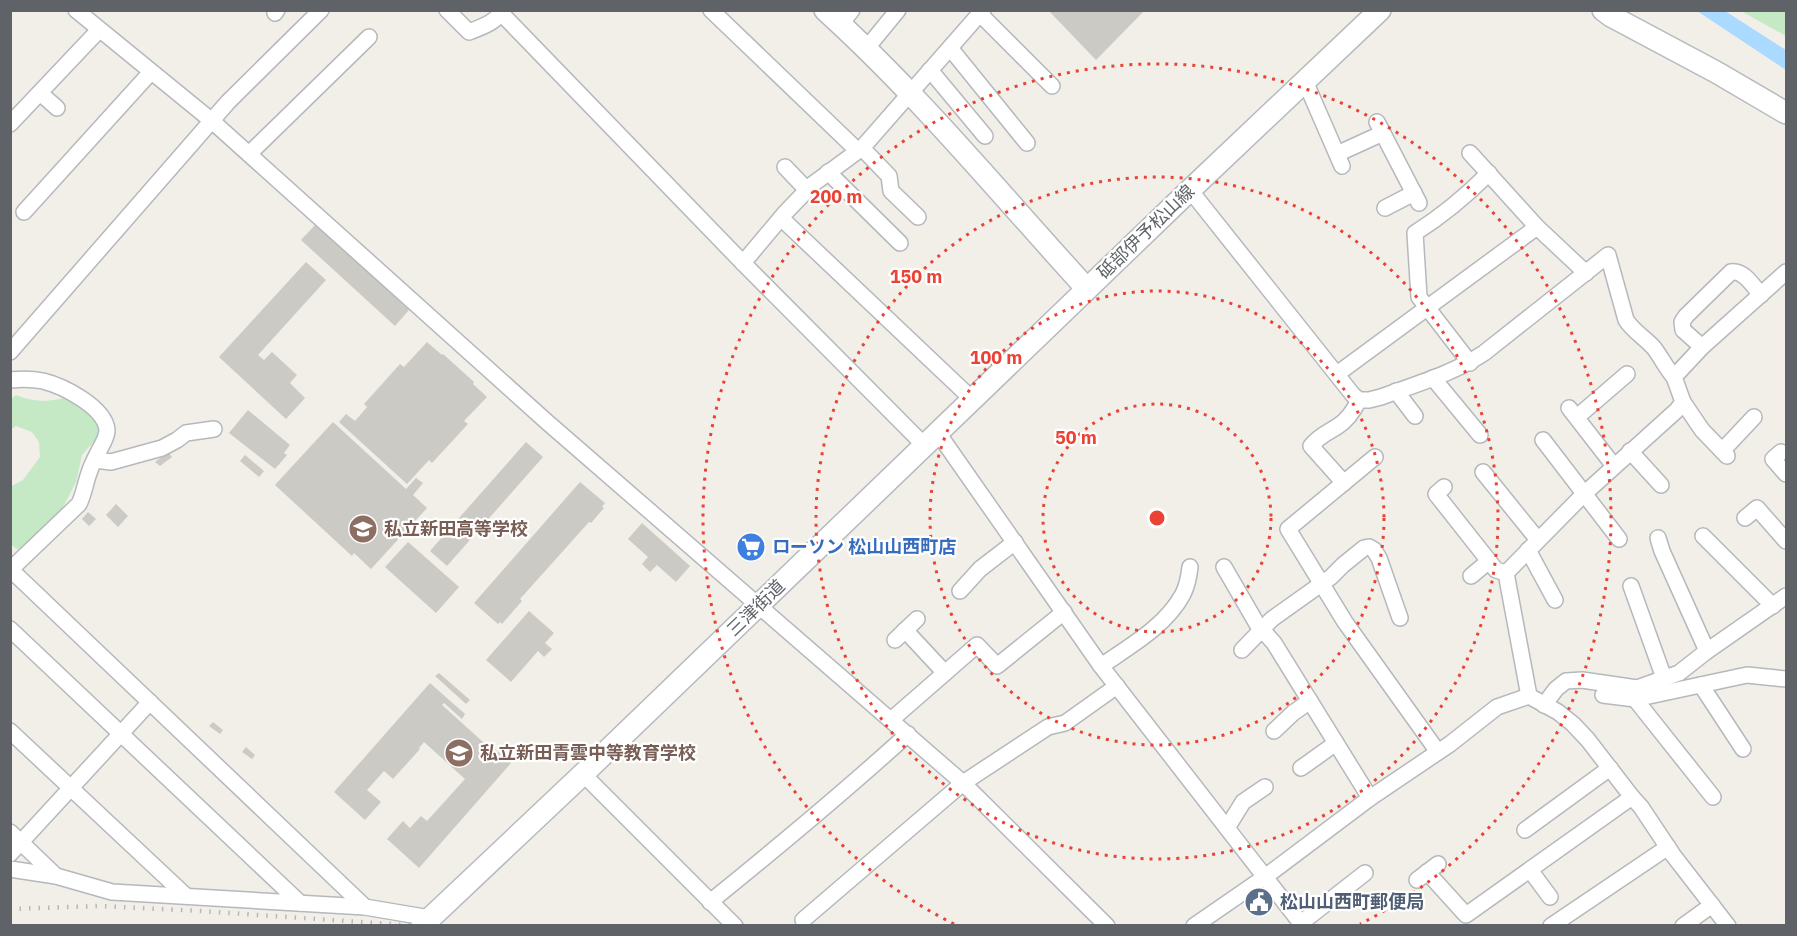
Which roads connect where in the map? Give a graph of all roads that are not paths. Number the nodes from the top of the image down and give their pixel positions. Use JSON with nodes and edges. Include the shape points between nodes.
{"nodes":[{"id":1,"x":76,"y":10,"type":"edge"},
{"id":2,"x":321,"y":10,"type":"edge"},
{"id":3,"x":447,"y":10,"type":"edge"},
{"id":4,"x":711,"y":10,"type":"edge"},
{"id":5,"x":825,"y":10,"type":"edge"},
{"id":6,"x":898,"y":10,"type":"edge"},
{"id":7,"x":1380,"y":10,"type":"edge"},
{"id":8,"x":1603,"y":10,"type":"edge"},
{"id":9,"x":501,"y":12,"type":"edge"},
{"id":10,"x":981,"y":12,"type":"edge"},
{"id":11,"x":846,"y":18,"type":"edge"},
{"id":12,"x":99,"y":30,"type":"junction"},
{"id":13,"x":369,"y":37,"type":"dead end"},
{"id":14,"x":950,"y":48,"type":"junction"},
{"id":15,"x":866,"y":49,"type":"junction"},
{"id":16,"x":930,"y":70,"type":"junction"},
{"id":17,"x":151,"y":72,"type":"junction"},
{"id":18,"x":1305,"y":81,"type":"junction"},
{"id":19,"x":1050,"y":87,"type":"dead end"},
{"id":20,"x":40,"y":93,"type":"junction"},
{"id":21,"x":910,"y":93,"type":"junction"},
{"id":22,"x":57,"y":108,"type":"dead end"},
{"id":23,"x":1786,"y":113,"type":"edge"},
{"id":24,"x":212,"y":121,"type":"junction"},
{"id":25,"x":10,"y":124,"type":"edge"},
{"id":26,"x":984,"y":136,"type":"dead end"},
{"id":27,"x":1027,"y":143,"type":"dead end"},
{"id":28,"x":860,"y":150,"type":"junction"},
{"id":29,"x":1470,"y":153,"type":"dead end"},
{"id":30,"x":249,"y":154,"type":"junction"},
{"id":31,"x":784,"y":167,"type":"dead end"},
{"id":32,"x":828,"y":172,"type":"junction"},
{"id":33,"x":1489,"y":173,"type":"junction"},
{"id":34,"x":807,"y":190,"type":"junction"},
{"id":35,"x":1190,"y":190,"type":"junction"},
{"id":36,"x":1385,"y":208,"type":"dead end"},
{"id":37,"x":24,"y":212,"type":"dead end"},
{"id":38,"x":918,"y":217,"type":"dead end"},
{"id":39,"x":781,"y":218,"type":"junction"},
{"id":40,"x":1538,"y":227,"type":"junction"},
{"id":41,"x":900,"y":243,"type":"dead end"},
{"id":42,"x":743,"y":263,"type":"junction"},
{"id":43,"x":1786,"y":272,"type":"edge"},
{"id":44,"x":1586,"y":273,"type":"junction"},
{"id":45,"x":1087,"y":289,"type":"junction"},
{"id":46,"x":1761,"y":295,"type":"junction"},
{"id":47,"x":1428,"y":308,"type":"junction"},
{"id":48,"x":1702,"y":347,"type":"junction"},
{"id":49,"x":10,"y":352,"type":"edge"},
{"id":50,"x":1470,"y":363,"type":"junction"},
{"id":51,"x":1337,"y":374,"type":"junction"},
{"id":52,"x":1627,"y":374,"type":"dead end"},
{"id":53,"x":1674,"y":376,"type":"junction"},
{"id":54,"x":1433,"y":378,"type":"junction"},
{"id":55,"x":10,"y":380,"type":"edge"},
{"id":56,"x":1396,"y":391,"type":"junction"},
{"id":57,"x":973,"y":400,"type":"junction"},
{"id":58,"x":1359,"y":400,"type":"junction"},
{"id":59,"x":1683,"y":402,"type":"junction"},
{"id":60,"x":1414,"y":416,"type":"dead end"},
{"id":61,"x":1754,"y":417,"type":"dead end"},
{"id":62,"x":214,"y":429,"type":"dead end"},
{"id":63,"x":1480,"y":435,"type":"dead end"},
{"id":64,"x":932,"y":439,"type":"junction"},
{"id":65,"x":1543,"y":440,"type":"dead end"},
{"id":66,"x":1630,"y":451,"type":"junction"},
{"id":67,"x":1782,"y":452,"type":"dead end"},
{"id":68,"x":1376,"y":457,"type":"dead end"},
{"id":69,"x":94,"y":460,"type":"junction"},
{"id":70,"x":1614,"y":465,"type":"junction"},
{"id":71,"x":1484,"y":472,"type":"dead end"},
{"id":72,"x":1786,"y":474,"type":"edge"},
{"id":73,"x":1344,"y":483,"type":"junction"},
{"id":74,"x":1661,"y":485,"type":"dead end"},
{"id":75,"x":1444,"y":486,"type":"dead end"},
{"id":76,"x":1584,"y":494,"type":"junction"},
{"id":77,"x":1745,"y":519,"type":"dead end"},
{"id":78,"x":1703,"y":536,"type":"dead end"},
{"id":79,"x":1658,"y":538,"type":"dead end"},
{"id":80,"x":1619,"y":539,"type":"dead end"},
{"id":81,"x":1786,"y":541,"type":"edge"},
{"id":82,"x":1015,"y":542,"type":"junction"},
{"id":83,"x":1533,"y":545,"type":"junction"},
{"id":84,"x":1489,"y":561,"type":"junction"},
{"id":85,"x":1190,"y":567,"type":"dead end"},
{"id":86,"x":1224,"y":567,"type":"dead end"},
{"id":87,"x":11,"y":569,"type":"edge"},
{"id":88,"x":1506,"y":573,"type":"junction"},
{"id":89,"x":1471,"y":576,"type":"dead end"},
{"id":90,"x":1321,"y":584,"type":"junction"},
{"id":91,"x":1631,"y":586,"type":"dead end"},
{"id":92,"x":960,"y":591,"type":"dead end"},
{"id":93,"x":1786,"y":596,"type":"edge"},
{"id":94,"x":1555,"y":600,"type":"dead end"},
{"id":95,"x":759,"y":605,"type":"junction"},
{"id":96,"x":1773,"y":606,"type":"junction"},
{"id":97,"x":1064,"y":612,"type":"junction"},
{"id":98,"x":917,"y":618,"type":"dead end"},
{"id":99,"x":1400,"y":618,"type":"dead end"},
{"id":100,"x":10,"y":629,"type":"edge"},
{"id":101,"x":1262,"y":630,"type":"junction"},
{"id":102,"x":1242,"y":650,"type":"dead end"},
{"id":103,"x":1707,"y":651,"type":"junction"},
{"id":104,"x":1101,"y":666,"type":"junction"},
{"id":105,"x":945,"y":673,"type":"junction"},
{"id":106,"x":1664,"y":678,"type":"junction"},
{"id":107,"x":1786,"y":679,"type":"edge"},
{"id":108,"x":1701,"y":685,"type":"junction"},
{"id":109,"x":1117,"y":686,"type":"junction"},
{"id":110,"x":1603,"y":695,"type":"dead end"},
{"id":111,"x":1529,"y":696,"type":"junction"},
{"id":112,"x":1635,"y":699,"type":"junction"},
{"id":113,"x":1310,"y":701,"type":"junction"},
{"id":114,"x":150,"y":702,"type":"junction"},
{"id":115,"x":1544,"y":705,"type":"junction"},
{"id":116,"x":891,"y":720,"type":"junction"},
{"id":117,"x":10,"y":731,"type":"edge"},
{"id":118,"x":1274,"y":731,"type":"dead end"},
{"id":119,"x":122,"y":733,"type":"junction"},
{"id":120,"x":908,"y":734,"type":"junction"},
{"id":121,"x":1336,"y":744,"type":"junction"},
{"id":122,"x":1743,"y":749,"type":"dead end"},
{"id":123,"x":1438,"y":752,"type":"junction"},
{"id":124,"x":1301,"y":768,"type":"dead end"},
{"id":125,"x":1610,"y":768,"type":"junction"},
{"id":126,"x":583,"y":774,"type":"junction"},
{"id":127,"x":963,"y":783,"type":"junction"},
{"id":128,"x":1265,"y":787,"type":"dead end"},
{"id":129,"x":71,"y":788,"type":"junction"},
{"id":130,"x":1632,"y":797,"type":"junction"},
{"id":131,"x":1713,"y":797,"type":"dead end"},
{"id":132,"x":1370,"y":798,"type":"junction"},
{"id":133,"x":1227,"y":828,"type":"junction"},
{"id":134,"x":1525,"y":830,"type":"dead end"},
{"id":135,"x":14,"y":842,"type":"edge"},
{"id":136,"x":1668,"y":848,"type":"junction"},
{"id":137,"x":10,"y":869,"type":"edge"},
{"id":138,"x":1530,"y":870,"type":"junction"},
{"id":139,"x":1427,"y":872,"type":"dead end"},
{"id":140,"x":1365,"y":873,"type":"dead end"},
{"id":141,"x":56,"y":876,"type":"junction"},
{"id":142,"x":1265,"y":877,"type":"junction"},
{"id":143,"x":185,"y":895,"type":"junction"},
{"id":144,"x":1550,"y":897,"type":"dead end"},
{"id":145,"x":710,"y":902,"type":"junction"},
{"id":146,"x":300,"y":903,"type":"junction"},
{"id":147,"x":1712,"y":906,"type":"junction"},
{"id":148,"x":365,"y":907,"type":"junction"},
{"id":149,"x":426,"y":922,"type":"edge"},
{"id":150,"x":802,"y":924,"type":"edge"},
{"id":151,"x":1302,"y":924,"type":"edge"},
{"id":152,"x":735,"y":926,"type":"edge"},
{"id":153,"x":1107,"y":926,"type":"edge"},
{"id":154,"x":1194,"y":926,"type":"edge"},
{"id":155,"x":1551,"y":926,"type":"edge"},
{"id":156,"x":1683,"y":926,"type":"edge"},
{"id":157,"x":1728,"y":926,"type":"edge"}],
"edges":[{"from":1,"to":12,"type":"street"},
{"from":2,"to":24,"type":"street"},
{"from":3,"to":9,"type":"street","via":[[469,32],[491,23]]},
{"from":4,"to":28,"type":"street","via":[[764,72]]},
{"from":5,"to":11,"type":"street","name":"砥部伊予松山線"},
{"from":6,"to":15,"type":"street"},
{"from":7,"to":18,"type":"street","name":"砥部伊予松山線"},
{"from":8,"to":23,"type":"street"},
{"from":9,"to":42,"type":"street"},
{"from":10,"to":14,"type":"street"},
{"from":10,"to":19,"type":"street","via":[[1014,58]]},
{"from":11,"to":15,"type":"street","name":"砥部伊予松山線"},
{"from":12,"to":17,"type":"street"},
{"from":12,"to":20,"type":"street"},
{"from":13,"to":30,"type":"street"},
{"from":14,"to":16,"type":"street"},
{"from":14,"to":27,"type":"street"},
{"from":15,"to":21,"type":"street","name":"砥部伊予松山線"},
{"from":16,"to":21,"type":"street"},
{"from":16,"to":26,"type":"street"},
{"from":17,"to":24,"type":"street"},
{"from":17,"to":37,"type":"street"},
{"from":18,"to":35,"type":"street","name":"砥部伊予松山線"},
{"from":18,"to":36,"type":"street","via":[[1339,160],[1380,128],[1417,198]]},
{"from":20,"to":22,"type":"street"},
{"from":20,"to":25,"type":"street"},
{"from":21,"to":28,"type":"street"},
{"from":21,"to":45,"type":"street","name":"砥部伊予松山線"},
{"from":24,"to":30,"type":"street"},
{"from":24,"to":49,"type":"street"},
{"from":28,"to":32,"type":"street"},
{"from":28,"to":38,"type":"street","via":[[889,176],[891,191]]},
{"from":29,"to":33,"type":"street"},
{"from":30,"to":95,"type":"street","via":[[547,422]]},
{"from":31,"to":34,"type":"street"},
{"from":32,"to":34,"type":"street"},
{"from":32,"to":41,"type":"street"},
{"from":33,"to":40,"type":"street"},
{"from":33,"to":47,"type":"street","via":[[1415,233],[1419,297]]},
{"from":34,"to":39,"type":"street"},
{"from":35,"to":45,"type":"street","name":"砥部伊予松山線"},
{"from":35,"to":51,"type":"street"},
{"from":39,"to":42,"type":"street"},
{"from":39,"to":57,"type":"street"},
{"from":40,"to":44,"type":"street"},
{"from":40,"to":47,"type":"street"},
{"from":42,"to":64,"type":"street"},
{"from":43,"to":46,"type":"street"},
{"from":44,"to":50,"type":"street"},
{"from":44,"to":53,"type":"street","via":[[1608,255],[1626,320]]},
{"from":45,"to":57,"type":"street","name":"三津街道"},
{"from":46,"to":48,"type":"street"},
{"from":46,"to":48,"type":"street","via":[[1741,272],[1731,272],[1682,322],[1683,330]]},
{"from":47,"to":50,"type":"street"},
{"from":47,"to":51,"type":"street"},
{"from":48,"to":53,"type":"street"},
{"from":50,"to":54,"type":"street"},
{"from":51,"to":58,"type":"street"},
{"from":52,"to":70,"type":"street","via":[[1573,412]]},
{"from":53,"to":59,"type":"street"},
{"from":54,"to":56,"type":"street"},
{"from":54,"to":63,"type":"street"},
{"from":55,"to":69,"type":"street","via":[[43,381],[99,412],[107,434]]},
{"from":56,"to":58,"type":"street"},
{"from":56,"to":60,"type":"street"},
{"from":57,"to":64,"type":"street","name":"三津街道"},
{"from":58,"to":73,"type":"street","via":[[1338,427],[1311,446]]},
{"from":59,"to":61,"type":"street","via":[[1702,430],[1725,453]]},
{"from":59,"to":66,"type":"street"},
{"from":62,"to":69,"type":"street","via":[[186,433],[162,448],[119,460]]},
{"from":64,"to":82,"type":"street"},
{"from":64,"to":95,"type":"street","name":"三津街道"},
{"from":65,"to":76,"type":"street"},
{"from":66,"to":70,"type":"street"},
{"from":66,"to":74,"type":"street"},
{"from":67,"to":72,"type":"street","via":[[1773,459]]},
{"from":68,"to":73,"type":"street"},
{"from":69,"to":87,"type":"street","via":[[79,504]]},
{"from":70,"to":76,"type":"street"},
{"from":71,"to":83,"type":"street"},
{"from":73,"to":90,"type":"street","via":[[1288,529]]},
{"from":75,"to":84,"type":"street","via":[[1436,494]]},
{"from":76,"to":80,"type":"street"},
{"from":76,"to":83,"type":"street"},
{"from":77,"to":81,"type":"street","via":[[1757,508]]},
{"from":78,"to":96,"type":"street"},
{"from":79,"to":103,"type":"street"},
{"from":82,"to":92,"type":"street","via":[[980,569]]},
{"from":82,"to":97,"type":"street"},
{"from":83,"to":88,"type":"street"},
{"from":83,"to":94,"type":"street"},
{"from":84,"to":88,"type":"street","via":[[1496,570]]},
{"from":84,"to":89,"type":"street"},
{"from":85,"to":104,"type":"street","via":[[1188,582],[1169,613],[1146,635]]},
{"from":86,"to":101,"type":"street"},
{"from":87,"to":114,"type":"street"},
{"from":88,"to":111,"type":"street"},
{"from":90,"to":99,"type":"street","via":[[1369,547],[1379,558]]},
{"from":90,"to":101,"type":"street"},
{"from":90,"to":123,"type":"street"},
{"from":91,"to":106,"type":"street"},
{"from":93,"to":96,"type":"street"},
{"from":95,"to":116,"type":"street"},
{"from":95,"to":126,"type":"street","name":"三津街道"},
{"from":96,"to":103,"type":"street"},
{"from":97,"to":104,"type":"street"},
{"from":97,"to":105,"type":"street","via":[[997,666],[977,645]]},
{"from":98,"to":105,"type":"street","via":[[900,635]]},
{"from":100,"to":119,"type":"street"},
{"from":101,"to":102,"type":"street"},
{"from":101,"to":113,"type":"street"},
{"from":103,"to":106,"type":"street","via":[[1679,673]]},
{"from":104,"to":109,"type":"street"},
{"from":105,"to":116,"type":"street"},
{"from":106,"to":115,"type":"street","via":[[1637,688],[1566,681]]},
{"from":107,"to":108,"type":"street","via":[[1747,675]]},
{"from":108,"to":112,"type":"street"},
{"from":108,"to":122,"type":"street"},
{"from":109,"to":127,"type":"street","via":[[1065,723],[1048,727]]},
{"from":109,"to":133,"type":"street"},
{"from":110,"to":112,"type":"street"},
{"from":111,"to":115,"type":"street"},
{"from":111,"to":123,"type":"street","via":[[1497,707]]},
{"from":112,"to":131,"type":"street"},
{"from":113,"to":118,"type":"street"},
{"from":113,"to":121,"type":"street"},
{"from":114,"to":119,"type":"street"},
{"from":114,"to":148,"type":"street"},
{"from":115,"to":125,"type":"street","via":[[1573,724]]},
{"from":116,"to":120,"type":"street"},
{"from":117,"to":129,"type":"street"},
{"from":119,"to":129,"type":"street"},
{"from":119,"to":146,"type":"street"},
{"from":120,"to":127,"type":"street"},
{"from":120,"to":145,"type":"street"},
{"from":121,"to":124,"type":"street"},
{"from":121,"to":132,"type":"street"},
{"from":123,"to":132,"type":"street"},
{"from":125,"to":130,"type":"street"},
{"from":125,"to":134,"type":"street"},
{"from":126,"to":145,"type":"street"},
{"from":126,"to":149,"type":"street","name":"三津街道"},
{"from":127,"to":150,"type":"street"},
{"from":127,"to":153,"type":"street"},
{"from":128,"to":133,"type":"street","via":[[1243,802]]},
{"from":129,"to":135,"type":"street"},
{"from":129,"to":143,"type":"street"},
{"from":130,"to":136,"type":"street"},
{"from":130,"to":138,"type":"street"},
{"from":132,"to":142,"type":"street"},
{"from":133,"to":142,"type":"street"},
{"from":135,"to":141,"type":"street"},
{"from":136,"to":147,"type":"street"},
{"from":136,"to":155,"type":"street"},
{"from":137,"to":141,"type":"street"},
{"from":138,"to":139,"type":"street","via":[[1467,915]]},
{"from":138,"to":144,"type":"street"},
{"from":140,"to":151,"type":"street"},
{"from":141,"to":143,"type":"street","via":[[112,892]]},
{"from":142,"to":151,"type":"street"},
{"from":142,"to":154,"type":"street"},
{"from":143,"to":146,"type":"street"},
{"from":145,"to":152,"type":"street"},
{"from":146,"to":148,"type":"street"},
{"from":147,"to":156,"type":"street"},
{"from":147,"to":157,"type":"street"},
{"from":148,"to":149,"type":"street"}]}
